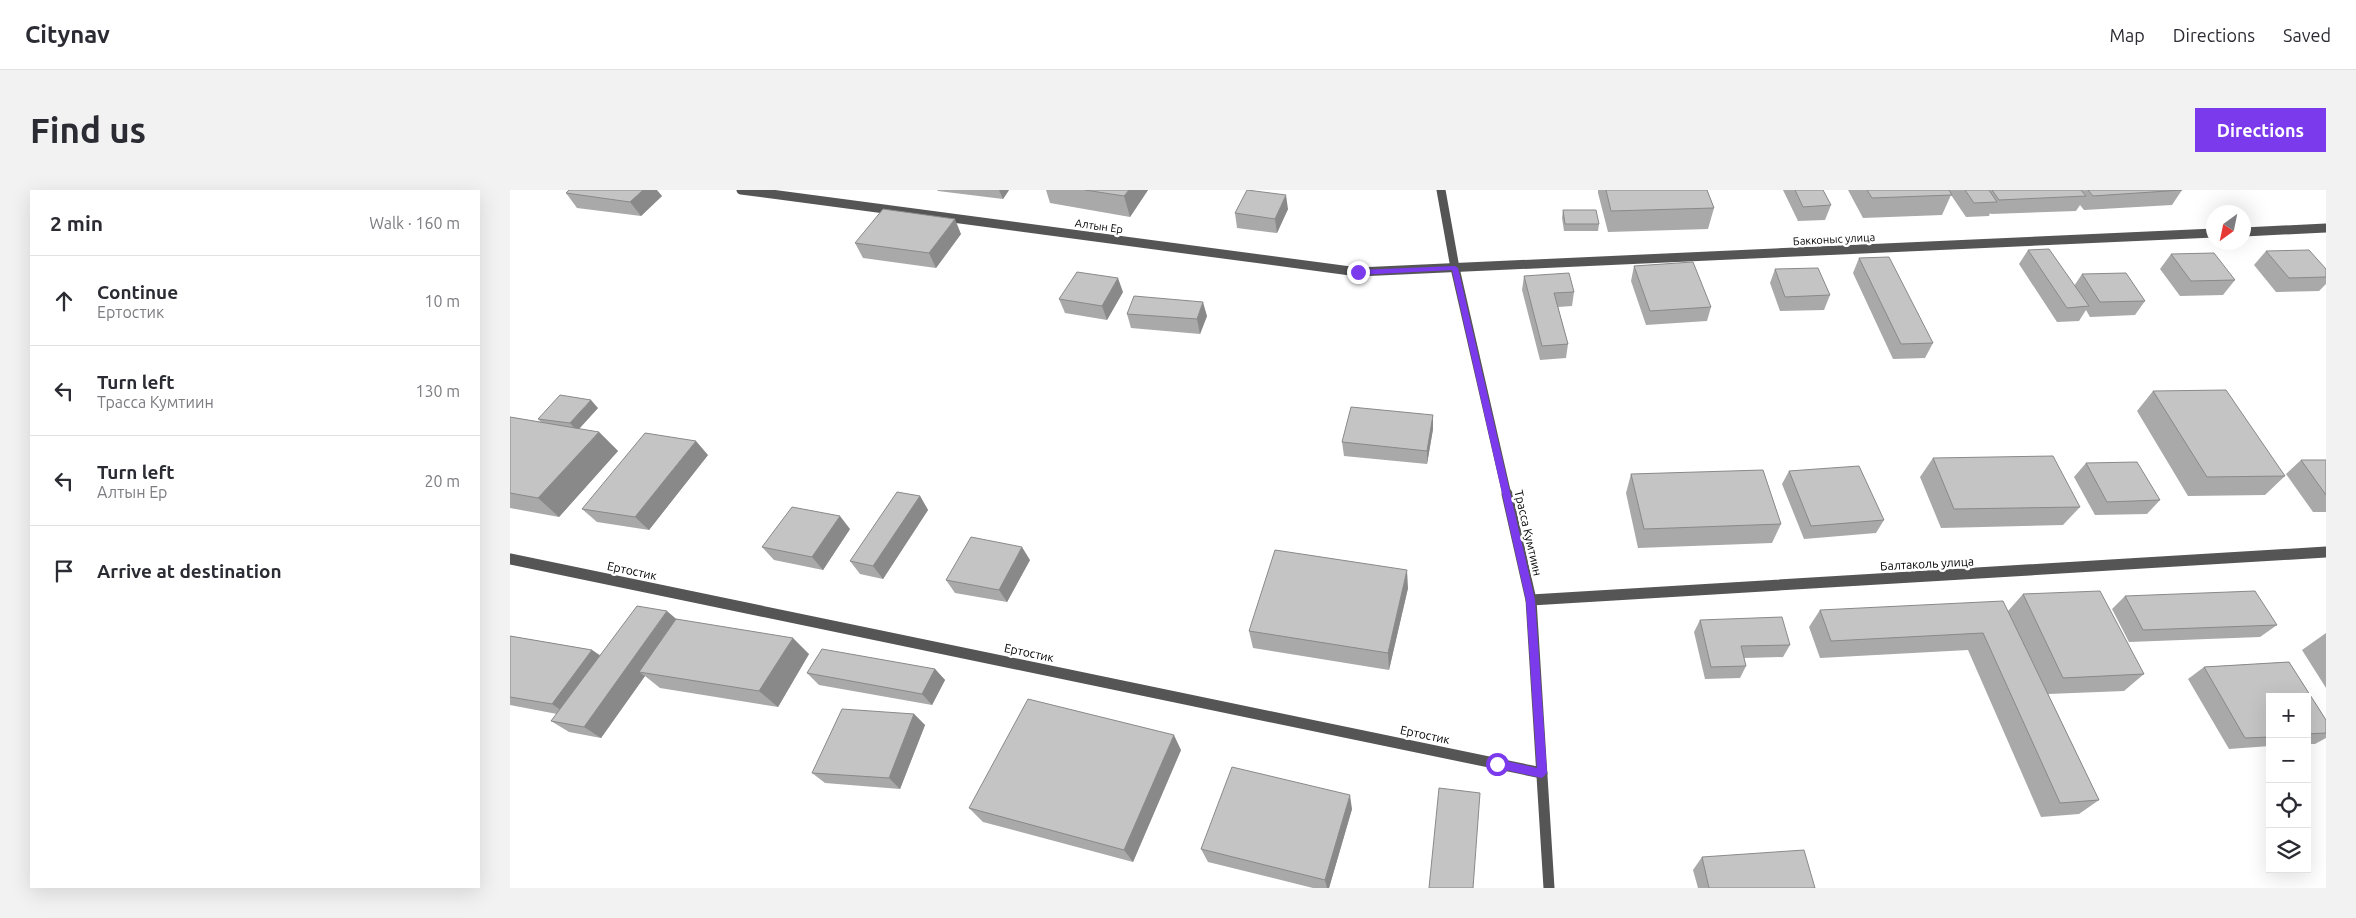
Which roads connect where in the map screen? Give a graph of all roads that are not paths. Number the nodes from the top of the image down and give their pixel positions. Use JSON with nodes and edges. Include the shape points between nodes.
{"nodes":[{"id":1,"x":741,"y":190,"type":"edge"},
{"id":2,"x":1440,"y":190,"type":"edge"},
{"id":3,"x":2326,"y":228,"type":"edge"},
{"id":4,"x":2251,"y":232,"type":"edge"},
{"id":5,"x":2206,"y":233,"type":"edge"},
{"id":6,"x":1455,"y":268,"type":"junction"},
{"id":7,"x":2326,"y":552,"type":"edge"},
{"id":8,"x":510,"y":559,"type":"edge"},
{"id":9,"x":1530,"y":600,"type":"junction"},
{"id":10,"x":1542,"y":773,"type":"junction"},
{"id":11,"x":1549,"y":888,"type":"edge"}],
"edges":[{"from":1,"to":6,"type":"street","name":"Алтын Ер","via":[[1358,272]]},
{"from":2,"to":6,"type":"street","name":"Трасса Кумтиин"},
{"from":3,"to":4,"type":"street"},
{"from":5,"to":6,"type":"street","name":"Бакконыс улица"},
{"from":6,"to":9,"type":"street","name":"Трасса Кумтиин"},
{"from":7,"to":9,"type":"street","name":"Балтаколь улица"},
{"from":8,"to":10,"type":"street","name":"Ертостик"},
{"from":9,"to":10,"type":"street","name":"Трасса Кумтиин"},
{"from":10,"to":11,"type":"street","name":"Трасса Кумтиин"}]}
